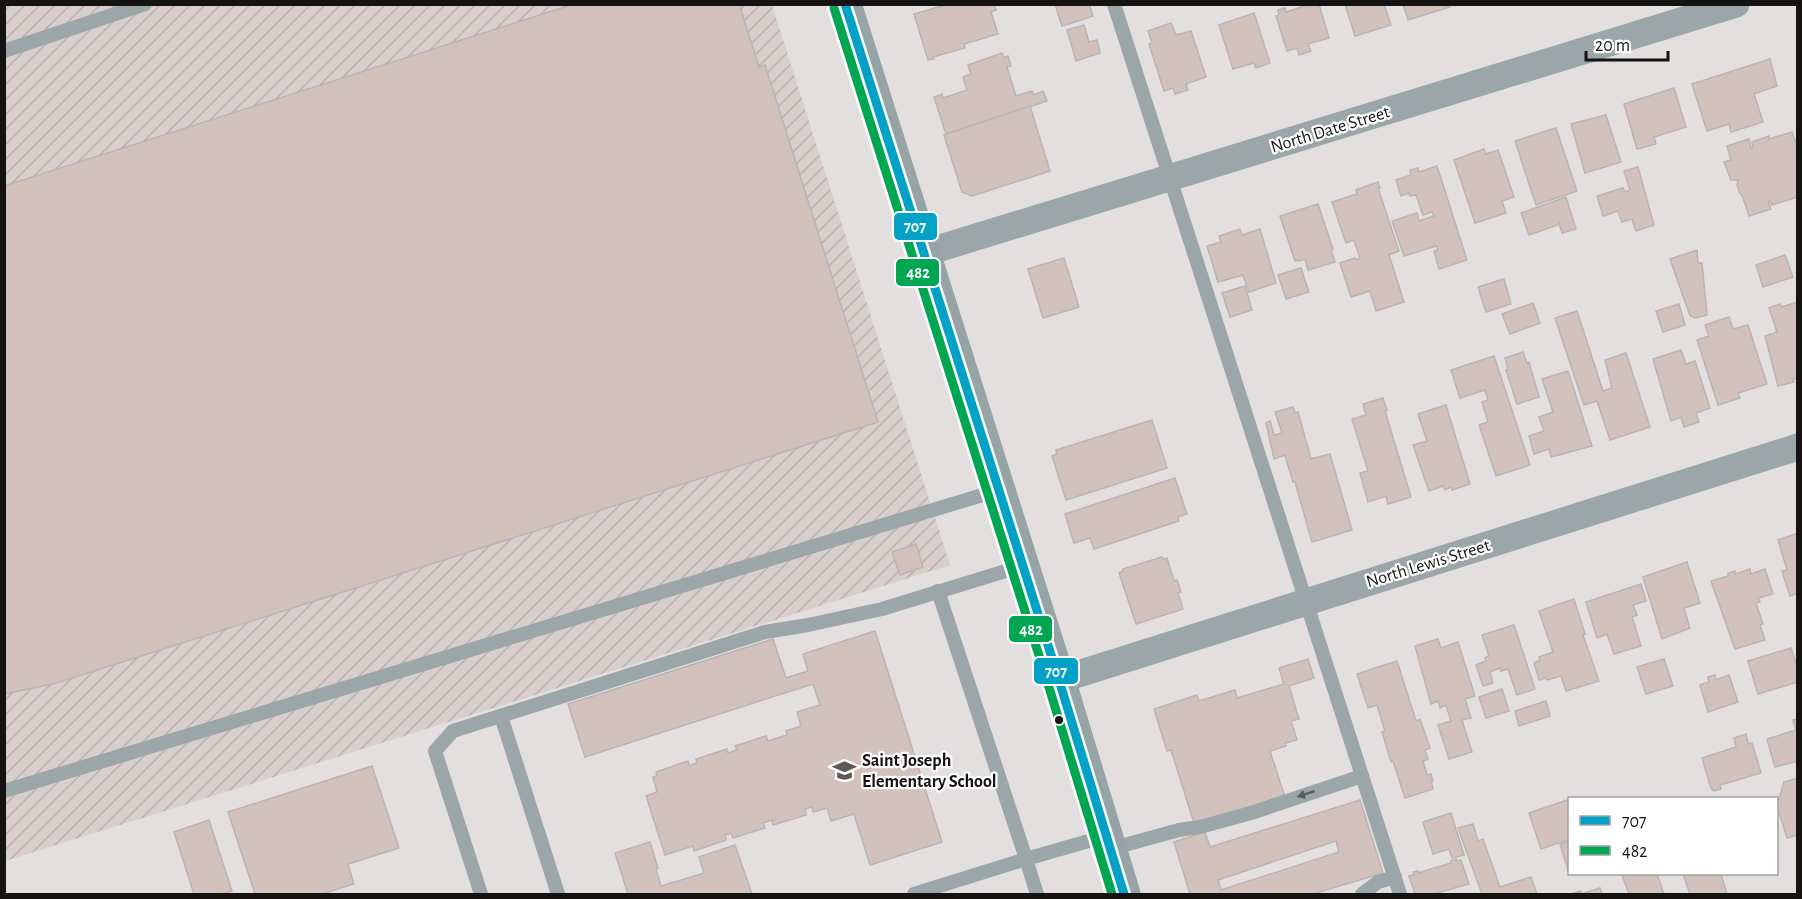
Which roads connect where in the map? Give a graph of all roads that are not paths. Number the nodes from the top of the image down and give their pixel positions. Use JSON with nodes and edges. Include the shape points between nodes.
{"nodes":[{"id":1,"x":146,"y":4,"type":"edge"},
{"id":2,"x":845,"y":4,"type":"edge"},
{"id":3,"x":1114,"y":4,"type":"edge"},
{"id":4,"x":1736,"y":4,"type":"edge"},
{"id":5,"x":4,"y":51,"type":"edge"},
{"id":6,"x":1170,"y":178,"type":"junction"},
{"id":7,"x":924,"y":253,"type":"junction"},
{"id":8,"x":1797,"y":447,"type":"edge"},
{"id":9,"x":999,"y":490,"type":"junction"},
{"id":10,"x":1023,"y":566,"type":"junction"},
{"id":11,"x":938,"y":591,"type":"junction"},
{"id":12,"x":1305,"y":602,"type":"junction"},
{"id":13,"x":1059,"y":680,"type":"junction"},
{"id":14,"x":501,"y":716,"type":"junction"},
{"id":15,"x":1362,"y":776,"type":"junction"},
{"id":16,"x":4,"y":791,"type":"edge"},
{"id":17,"x":1108,"y":842,"type":"junction"},
{"id":18,"x":1026,"y":860,"type":"junction"},
{"id":19,"x":1395,"y":877,"type":"junction"},
{"id":20,"x":481,"y":894,"type":"edge"},
{"id":21,"x":558,"y":894,"type":"edge"},
{"id":22,"x":914,"y":894,"type":"edge"},
{"id":23,"x":1037,"y":894,"type":"edge"},
{"id":24,"x":1124,"y":894,"type":"edge"},
{"id":25,"x":1362,"y":894,"type":"edge"},
{"id":26,"x":1400,"y":894,"type":"edge"}],
"edges":[{"from":1,"to":5,"type":"lane"},
{"from":2,"to":7,"type":"main road"},
{"from":3,"to":6,"type":"lane"},
{"from":4,"to":6,"type":"street","name":"North Date Street"},
{"from":6,"to":7,"type":"street","name":"North Date Street"},
{"from":6,"to":12,"type":"lane"},
{"from":7,"to":9,"type":"main road"},
{"from":8,"to":12,"type":"street","name":"North Lewis Street"},
{"from":9,"to":10,"type":"main road"},
{"from":9,"to":16,"type":"lane"},
{"from":10,"to":11,"type":"lane"},
{"from":10,"to":13,"type":"main road"},
{"from":11,"to":14,"type":"lane","via":[[882,609],[765,632]]},
{"from":11,"to":18,"type":"lane"},
{"from":12,"to":13,"type":"street","name":"North Lewis Street"},
{"from":12,"to":15,"type":"lane"},
{"from":13,"to":17,"type":"main road"},
{"from":14,"to":20,"type":"lane","via":[[453,731],[435,751]]},
{"from":14,"to":21,"type":"lane"},
{"from":15,"to":17,"type":"lane","one_way":true,"via":[[1200,827]]},
{"from":15,"to":19,"type":"lane"},
{"from":17,"to":18,"type":"lane"},
{"from":17,"to":24,"type":"main road"},
{"from":18,"to":22,"type":"lane"},
{"from":18,"to":23,"type":"lane"},
{"from":19,"to":25,"type":"lane","via":[[1378,882]]},
{"from":19,"to":26,"type":"lane"}]}
